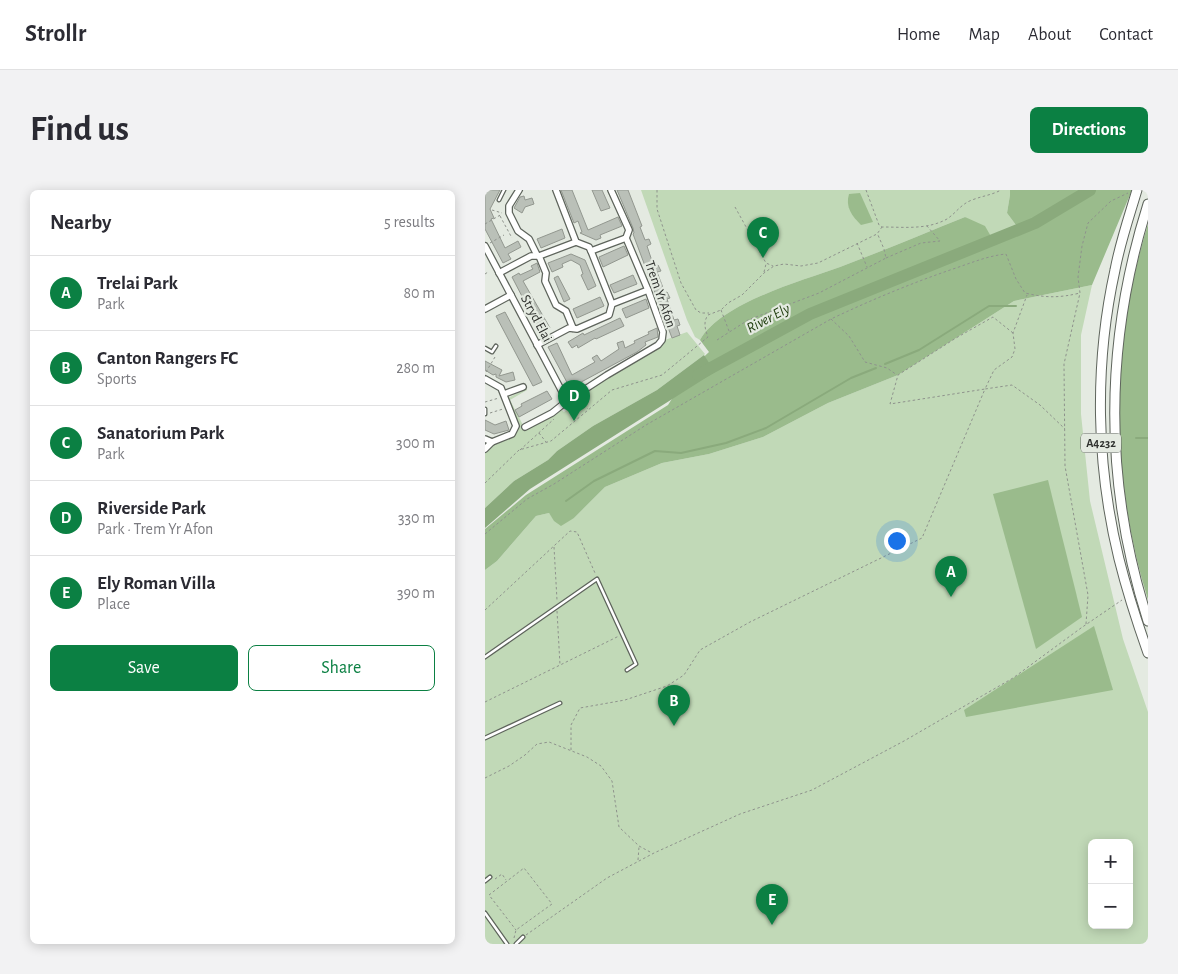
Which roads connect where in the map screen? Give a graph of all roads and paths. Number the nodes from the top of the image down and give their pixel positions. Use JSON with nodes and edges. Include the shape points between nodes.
{"nodes":[{"id":1,"x":504,"y":190,"type":"edge"},
{"id":2,"x":519,"y":190,"type":"edge"},
{"id":3,"x":557,"y":190,"type":"edge"},
{"id":4,"x":611,"y":190,"type":"edge"},
{"id":5,"x":657,"y":190,"type":"edge"},
{"id":6,"x":866,"y":190,"type":"edge"},
{"id":7,"x":1001,"y":190,"type":"edge"},
{"id":8,"x":1133,"y":191,"type":"edge"},
{"id":9,"x":499,"y":200,"type":"dead end"},
{"id":10,"x":1148,"y":204,"type":"edge"},
{"id":11,"x":735,"y":207,"type":"dead end"},
{"id":12,"x":492,"y":210,"type":"dead end"},
{"id":13,"x":506,"y":213,"type":"junction"},
{"id":14,"x":500,"y":216,"type":"junction"},
{"id":15,"x":485,"y":224,"type":"edge"},
{"id":16,"x":927,"y":226,"type":"junction"},
{"id":17,"x":882,"y":227,"type":"junction"},
{"id":18,"x":877,"y":234,"type":"junction"},
{"id":19,"x":504,"y":235,"type":"dead end"},
{"id":20,"x":511,"y":238,"type":"dead end"},
{"id":21,"x":626,"y":238,"type":"junction"},
{"id":22,"x":576,"y":242,"type":"junction"},
{"id":23,"x":857,"y":242,"type":"junction"},
{"id":24,"x":488,"y":245,"type":"edge"},
{"id":25,"x":591,"y":251,"type":"junction"},
{"id":26,"x":538,"y":256,"type":"junction"},
{"id":27,"x":886,"y":258,"type":"junction"},
{"id":28,"x":766,"y":263,"type":"junction"},
{"id":29,"x":774,"y":266,"type":"junction"},
{"id":30,"x":867,"y":268,"type":"junction"},
{"id":31,"x":488,"y":272,"type":"dead end"},
{"id":32,"x":499,"y":273,"type":"junction"},
{"id":33,"x":764,"y":273,"type":"junction"},
{"id":34,"x":485,"y":274,"type":"edge"},
{"id":35,"x":648,"y":290,"type":"junction"},
{"id":36,"x":1080,"y":293,"type":"junction"},
{"id":37,"x":1027,"y":294,"type":"junction"},
{"id":38,"x":511,"y":295,"type":"junction"},
{"id":39,"x":613,"y":304,"type":"junction"},
{"id":40,"x":485,"y":309,"type":"edge"},
{"id":41,"x":721,"y":310,"type":"junction"},
{"id":42,"x":710,"y":313,"type":"junction"},
{"id":43,"x":831,"y":318,"type":"junction"},
{"id":44,"x":573,"y":328,"type":"junction"},
{"id":45,"x":729,"y":332,"type":"junction"},
{"id":46,"x":1013,"y":333,"type":"junction"},
{"id":47,"x":717,"y":340,"type":"dead end"},
{"id":48,"x":537,"y":345,"type":"junction"},
{"id":49,"x":496,"y":346,"type":"dead end"},
{"id":50,"x":485,"y":348,"type":"edge"},
{"id":51,"x":495,"y":357,"type":"dead end"},
{"id":52,"x":898,"y":375,"type":"junction"},
{"id":53,"x":485,"y":376,"type":"edge"},
{"id":54,"x":523,"y":387,"type":"dead end"},
{"id":55,"x":985,"y":389,"type":"junction"},
{"id":56,"x":504,"y":395,"type":"junction"},
{"id":57,"x":567,"y":401,"type":"junction"},
{"id":58,"x":581,"y":401,"type":"dead end"},
{"id":59,"x":485,"y":402,"type":"edge"},
{"id":60,"x":508,"y":408,"type":"junction"},
{"id":61,"x":485,"y":409,"type":"edge"},
{"id":62,"x":589,"y":410,"type":"junction"},
{"id":63,"x":485,"y":414,"type":"edge"},
{"id":64,"x":558,"y":416,"type":"dead end"},
{"id":65,"x":525,"y":427,"type":"dead end"},
{"id":66,"x":1065,"y":429,"type":"junction"},
{"id":67,"x":539,"y":433,"type":"junction"},
{"id":68,"x":485,"y":439,"type":"edge"},
{"id":69,"x":492,"y":442,"type":"junction"},
{"id":70,"x":547,"y":442,"type":"junction"},
{"id":71,"x":485,"y":449,"type":"edge"},
{"id":72,"x":519,"y":450,"type":"junction"},
{"id":73,"x":485,"y":476,"type":"edge"},
{"id":74,"x":489,"y":479,"type":"junction"},
{"id":75,"x":485,"y":483,"type":"edge"},
{"id":76,"x":485,"y":534,"type":"edge"},
{"id":77,"x":597,"y":579,"type":"junction"},
{"id":78,"x":1122,"y":600,"type":"dead end"},
{"id":79,"x":485,"y":610,"type":"edge"},
{"id":80,"x":1148,"y":621,"type":"edge"},
{"id":81,"x":1086,"y":624,"type":"junction"},
{"id":82,"x":622,"y":634,"type":"junction"},
{"id":83,"x":1148,"y":653,"type":"edge"},
{"id":84,"x":485,"y":657,"type":"edge"},
{"id":85,"x":627,"y":670,"type":"dead end"},
{"id":86,"x":485,"y":702,"type":"edge"},
{"id":87,"x":560,"y":702,"type":"dead end"},
{"id":88,"x":485,"y":738,"type":"edge"},
{"id":89,"x":571,"y":750,"type":"junction"},
{"id":90,"x":485,"y":778,"type":"edge"},
{"id":91,"x":639,"y":846,"type":"junction"},
{"id":92,"x":654,"y":853,"type":"junction"},
{"id":93,"x":638,"y":862,"type":"junction"},
{"id":94,"x":490,"y":878,"type":"joint"},
{"id":95,"x":485,"y":880,"type":"edge"},
{"id":96,"x":507,"y":881,"type":"junction"},
{"id":97,"x":485,"y":913,"type":"edge"},
{"id":98,"x":515,"y":930,"type":"junction"},
{"id":99,"x":523,"y":937,"type":"joint"},
{"id":100,"x":513,"y":941,"type":"dead end"},
{"id":101,"x":507,"y":944,"type":"edge"},
{"id":102,"x":516,"y":944,"type":"edge"}],
"edges":[{"from":1,"to":9,"type":"lane"},
{"from":2,"to":13,"type":"street"},
{"from":3,"to":22,"type":"street"},
{"from":4,"to":21,"type":"street","name":"Trem Yr Afon","via":[[629,230]]},
{"from":5,"to":42,"type":"path","via":[[657,209],[681,283],[696,310]]},
{"from":6,"to":17,"type":"path"},
{"from":7,"to":16,"type":"path","via":[[970,200],[950,217]]},
{"from":8,"to":36,"type":"path","via":[[1111,201],[1088,223],[1078,277]]},
{"from":8,"to":83,"type":"main road","number":"A4232","via":[[1114,271],[1104,339],[1101,446],[1108,508],[1119,559]]},
{"from":10,"to":80,"type":"main road","number":"A4232","via":[[1123,302],[1113,406],[1120,505]]},
{"from":11,"to":28,"type":"path"},
{"from":12,"to":13,"type":"path"},
{"from":13,"to":14,"type":"path"},
{"from":13,"to":26,"type":"street","via":[[518,231],[529,238]]},
{"from":14,"to":15,"type":"path"},
{"from":14,"to":20,"type":"path"},
{"from":16,"to":17,"type":"path"},
{"from":16,"to":27,"type":"path","via":[[939,241],[921,244]]},
{"from":17,"to":18,"type":"path"},
{"from":18,"to":23,"type":"path"},
{"from":18,"to":27,"type":"path"},
{"from":19,"to":24,"type":"path"},
{"from":21,"to":25,"type":"street"},
{"from":21,"to":35,"type":"street","name":"Trem Yr Afon"},
{"from":22,"to":25,"type":"street"},
{"from":22,"to":26,"type":"street"},
{"from":23,"to":29,"type":"path","via":[[817,263]]},
{"from":23,"to":30,"type":"path"},
{"from":24,"to":32,"type":"street","name":"Stryd Elai"},
{"from":25,"to":39,"type":"street"},
{"from":26,"to":32,"type":"street","via":[[531,256]]},
{"from":26,"to":44,"type":"street","via":[[556,306],[566,311]]},
{"from":27,"to":30,"type":"path"},
{"from":28,"to":29,"type":"path"},
{"from":28,"to":33,"type":"path"},
{"from":29,"to":33,"type":"path"},
{"from":30,"to":45,"type":"path","via":[[819,293],[748,320]]},
{"from":31,"to":34,"type":"path"},
{"from":32,"to":38,"type":"street","name":"Stryd Elai"},
{"from":33,"to":41,"type":"path"},
{"from":35,"to":39,"type":"street"},
{"from":35,"to":57,"type":"street","name":"Trem Yr Afon","via":[[663,332],[662,340]]},
{"from":36,"to":37,"type":"path","via":[[1057,297]]},
{"from":36,"to":66,"type":"path","via":[[1064,364]]},
{"from":37,"to":43,"type":"path","via":[[1005,254],[994,255]]},
{"from":37,"to":46,"type":"path"},
{"from":38,"to":40,"type":"street"},
{"from":38,"to":48,"type":"street","name":"Stryd Elai"},
{"from":39,"to":44,"type":"street","via":[[609,315]]},
{"from":41,"to":42,"type":"path"},
{"from":41,"to":45,"type":"path"},
{"from":42,"to":62,"type":"path","via":[[705,323],[708,337],[662,375],[611,390]]},
{"from":43,"to":52,"type":"path","via":[[849,336],[865,362]]},
{"from":43,"to":76,"type":"path","via":[[646,425],[527,499]]},
{"from":44,"to":48,"type":"street"},
{"from":45,"to":47,"type":"path"},
{"from":46,"to":52,"type":"path","via":[[993,317]]},
{"from":46,"to":55,"type":"path","via":[[1015,349],[1012,356],[994,370]]},
{"from":48,"to":57,"type":"street","name":"Stryd Elai"},
{"from":49,"to":50,"type":"lane","via":[[492,352]]},
{"from":51,"to":53,"type":"path"},
{"from":52,"to":55,"type":"path","via":[[890,404]]},
{"from":53,"to":56,"type":"street","via":[[501,388]]},
{"from":54,"to":56,"type":"street"},
{"from":55,"to":66,"type":"path","via":[[1013,385]]},
{"from":55,"to":89,"type":"path","via":[[922,538],[700,650],[684,675],[667,686],[625,700],[580,708],[571,725]]},
{"from":56,"to":59,"type":"path"},
{"from":56,"to":60,"type":"street"},
{"from":57,"to":65,"type":"street","name":"Trem Yr Afon"},
{"from":58,"to":62,"type":"path"},
{"from":60,"to":63,"type":"path"},
{"from":60,"to":69,"type":"street","via":[[516,429]]},
{"from":61,"to":63,"type":"lane"},
{"from":62,"to":70,"type":"path"},
{"from":64,"to":67,"type":"path"},
{"from":66,"to":81,"type":"path","via":[[1065,466],[1088,595]]},
{"from":67,"to":70,"type":"path"},
{"from":67,"to":72,"type":"path"},
{"from":68,"to":69,"type":"street"},
{"from":69,"to":71,"type":"street"},
{"from":70,"to":72,"type":"path"},
{"from":72,"to":74,"type":"path"},
{"from":73,"to":74,"type":"path"},
{"from":74,"to":75,"type":"path"},
{"from":77,"to":79,"type":"path","via":[[577,532],[571,531]]},
{"from":77,"to":82,"type":"lane"},
{"from":77,"to":84,"type":"lane"},
{"from":78,"to":81,"type":"path"},
{"from":81,"to":92,"type":"path","via":[[1013,678],[896,746],[812,790],[740,814]]},
{"from":82,"to":85,"type":"lane","via":[[636,664]]},
{"from":82,"to":86,"type":"path"},
{"from":87,"to":88,"type":"lane"},
{"from":89,"to":90,"type":"path","via":[[549,742],[537,744],[509,766]]},
{"from":89,"to":91,"type":"path","via":[[601,766],[612,781],[619,827]]},
{"from":91,"to":92,"type":"path"},
{"from":91,"to":93,"type":"path"},
{"from":92,"to":93,"type":"path"},
{"from":93,"to":99,"type":"path","via":[[607,878]]},
{"from":94,"to":95,"type":"lane"},
{"from":94,"to":96,"type":"path","via":[[493,881],[502,874]]},
{"from":96,"to":98,"type":"path","via":[[489,895]]},
{"from":96,"to":98,"type":"path","via":[[524,868],[551,904]]},
{"from":97,"to":101,"type":"lane"},
{"from":98,"to":100,"type":"path"},
{"from":99,"to":102,"type":"lane"}]}
